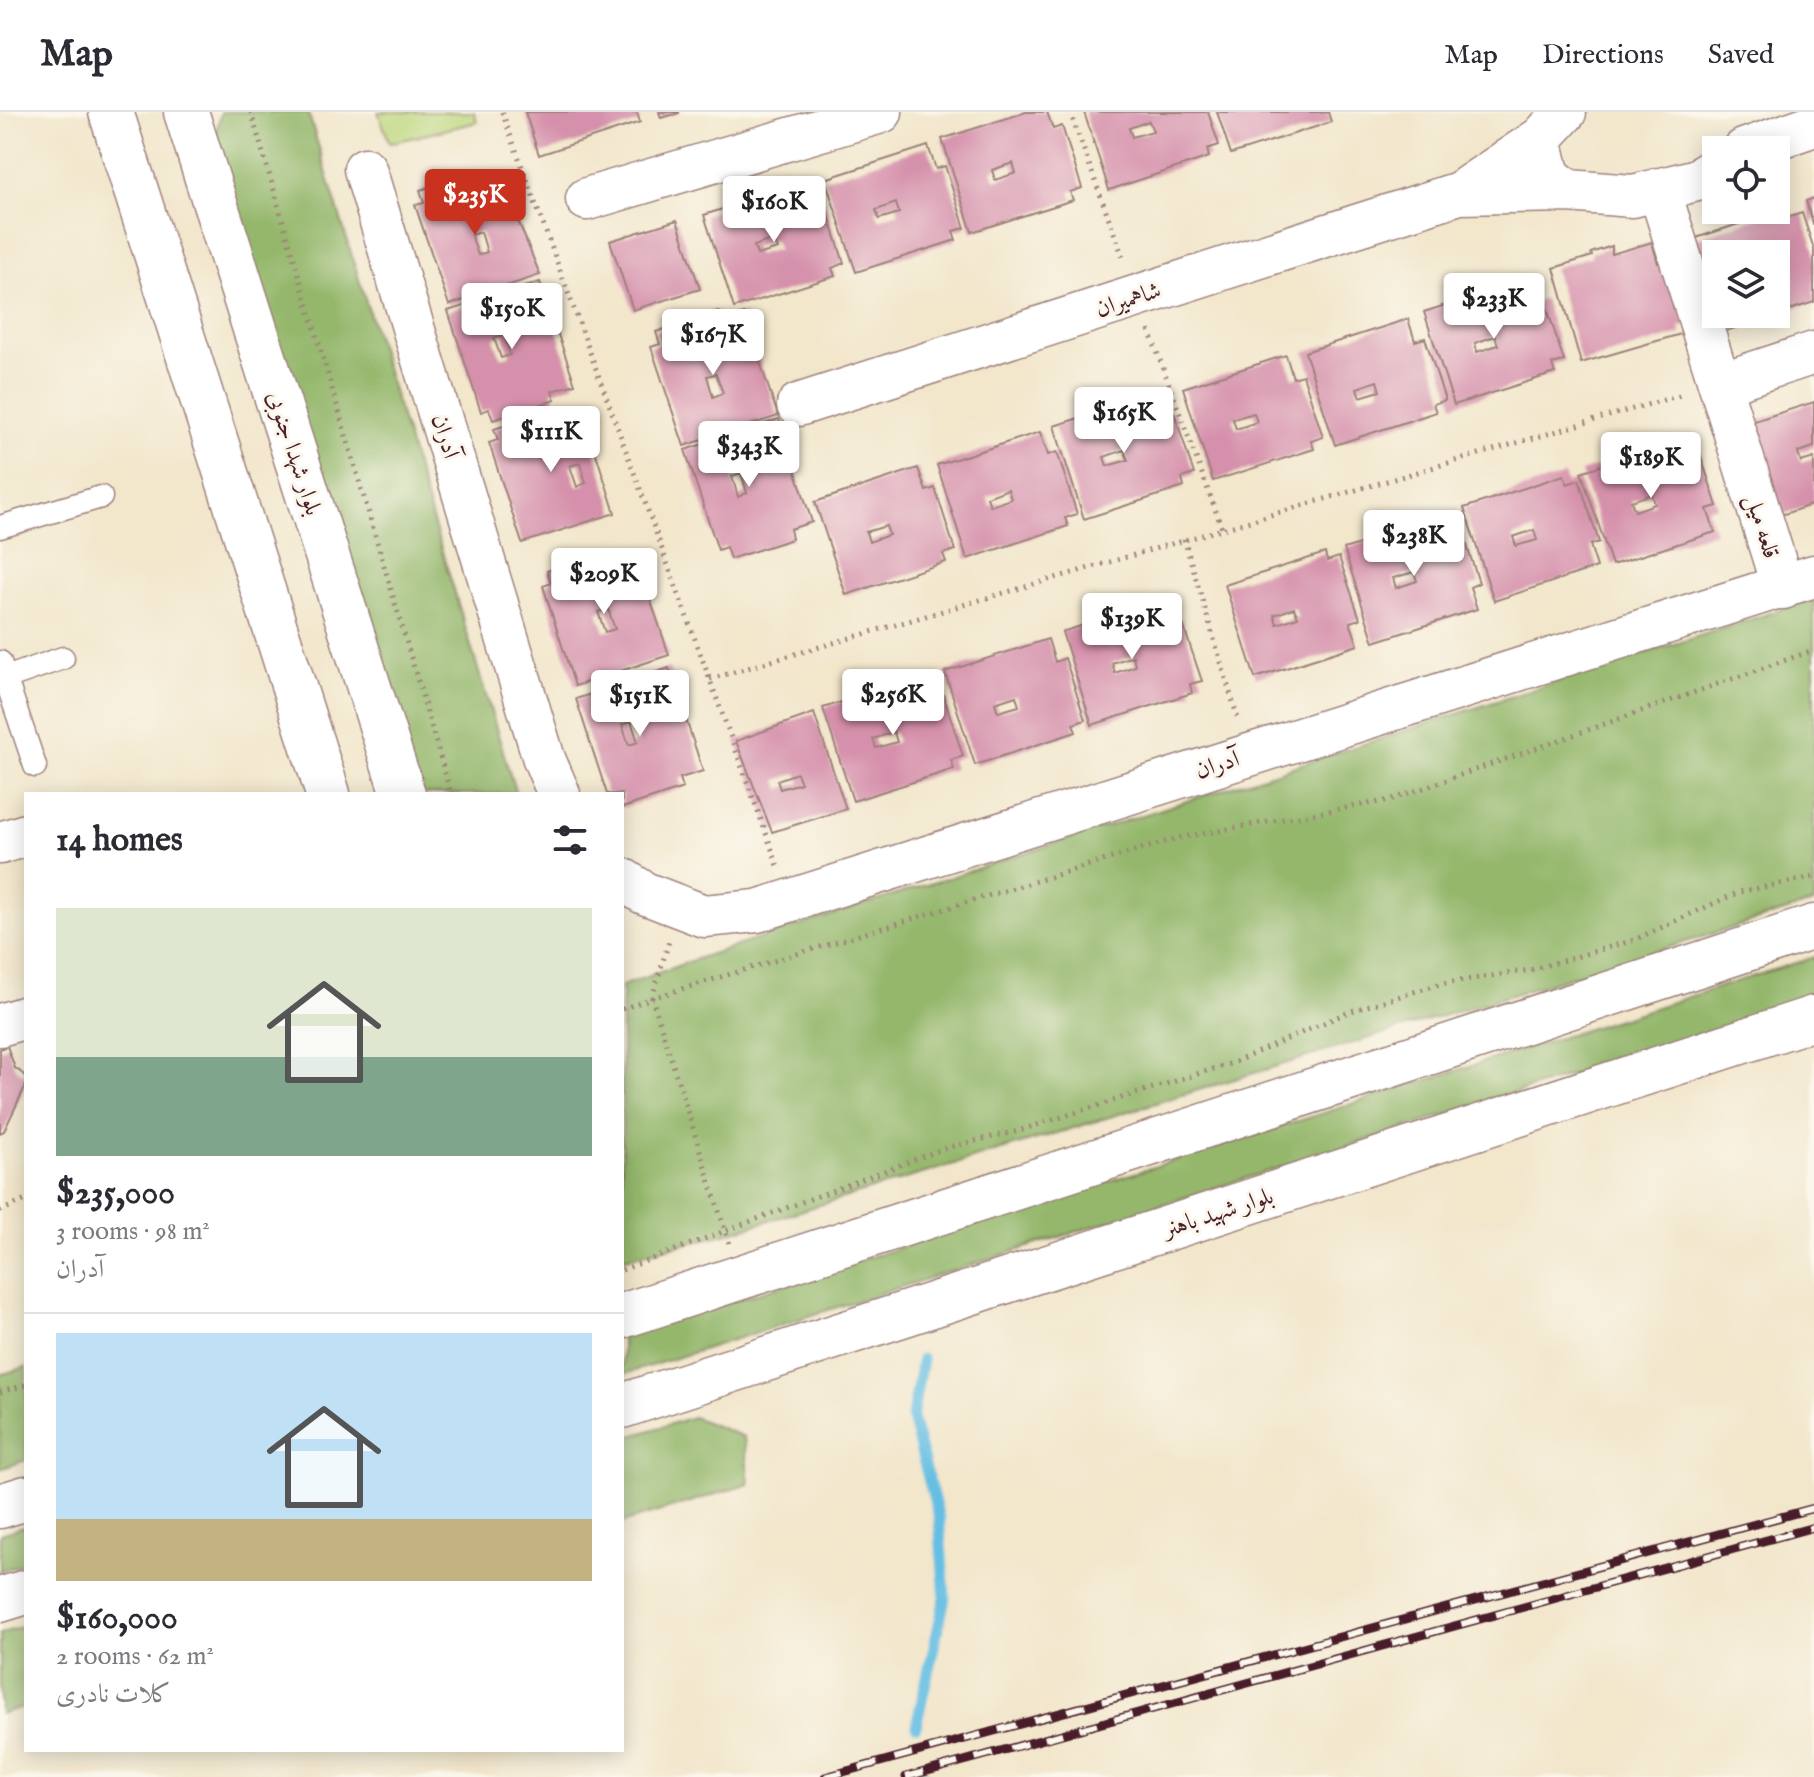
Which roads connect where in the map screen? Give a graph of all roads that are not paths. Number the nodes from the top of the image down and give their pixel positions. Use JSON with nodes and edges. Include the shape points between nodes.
{"nodes":[{"id":1,"x":111,"y":112,"type":"edge"},
{"id":2,"x":186,"y":112,"type":"edge"},
{"id":3,"x":881,"y":112,"type":"edge"},
{"id":4,"x":1761,"y":112,"type":"edge"},
{"id":5,"x":1553,"y":125,"type":"edge"},
{"id":6,"x":1814,"y":125,"type":"edge"},
{"id":7,"x":1752,"y":136,"type":"edge"},
{"id":8,"x":1783,"y":136,"type":"edge"},
{"id":9,"x":365,"y":169,"type":"dead end"},
{"id":10,"x":1702,"y":177,"type":"edge"},
{"id":11,"x":1659,"y":189,"type":"junction"},
{"id":12,"x":1568,"y":191,"type":"junction"},
{"id":13,"x":1459,"y":193,"type":"junction"},
{"id":14,"x":587,"y":199,"type":"dead end"},
{"id":15,"x":1814,"y":353,"type":"edge"},
{"id":16,"x":1720,"y":384,"type":"junction"},
{"id":17,"x":798,"y":405,"type":"dead end"},
{"id":18,"x":101,"y":497,"type":"dead end"},
{"id":19,"x":0,"y":527,"type":"edge"},
{"id":20,"x":1798,"y":582,"type":"edge"},
{"id":21,"x":63,"y":658,"type":"dead end"},
{"id":22,"x":2,"y":674,"type":"edge"},
{"id":23,"x":35,"y":766,"type":"dead end"},
{"id":24,"x":323,"y":785,"type":"edge"},
{"id":25,"x":402,"y":792,"type":"edge"},
{"id":26,"x":558,"y":792,"type":"edge"},
{"id":27,"x":24,"y":836,"type":"edge"},
{"id":28,"x":0,"y":843,"type":"edge"},
{"id":29,"x":624,"y":880,"type":"edge"},
{"id":30,"x":1814,"y":927,"type":"edge"},
{"id":31,"x":24,"y":1018,"type":"edge"},
{"id":32,"x":1814,"y":1018,"type":"edge"},
{"id":33,"x":0,"y":1025,"type":"edge"},
{"id":34,"x":624,"y":1315,"type":"edge"},
{"id":35,"x":624,"y":1405,"type":"edge"},
{"id":36,"x":24,"y":1499,"type":"edge"},
{"id":37,"x":0,"y":1506,"type":"edge"},
{"id":38,"x":24,"y":1593,"type":"edge"},
{"id":39,"x":0,"y":1600,"type":"edge"}],
"edges":[{"from":1,"to":24,"type":"main road"},
{"from":2,"to":25,"type":"main road","name":"بلوار شهدا جنوبی"},
{"from":3,"to":14,"type":"street"},
{"from":4,"to":7,"type":"street"},
{"from":5,"to":12,"type":"street","via":[[1542,153],[1549,176]]},
{"from":5,"to":13,"type":"street"},
{"from":6,"to":8,"type":"street"},
{"from":9,"to":26,"type":"street","name":"آدران"},
{"from":10,"to":11,"type":"street"},
{"from":11,"to":12,"type":"street","via":[[1633,196]]},
{"from":11,"to":16,"type":"street","name":"قلعه میل"},
{"from":12,"to":13,"type":"street"},
{"from":13,"to":17,"type":"street","name":"شاهمیران"},
{"from":15,"to":16,"type":"street"},
{"from":16,"to":20,"type":"street","name":"قلعه میل"},
{"from":18,"to":19,"type":"lane"},
{"from":20,"to":29,"type":"street","name":"آدران","via":[[757,911],[704,916]]},
{"from":21,"to":22,"type":"lane"},
{"from":22,"to":23,"type":"lane"},
{"from":27,"to":28,"type":"street"},
{"from":30,"to":34,"type":"main road"},
{"from":31,"to":33,"type":"street"},
{"from":32,"to":35,"type":"main road","name":"بلوار شهید باهنر"},
{"from":36,"to":37,"type":"main road"},
{"from":38,"to":39,"type":"main road"}]}
